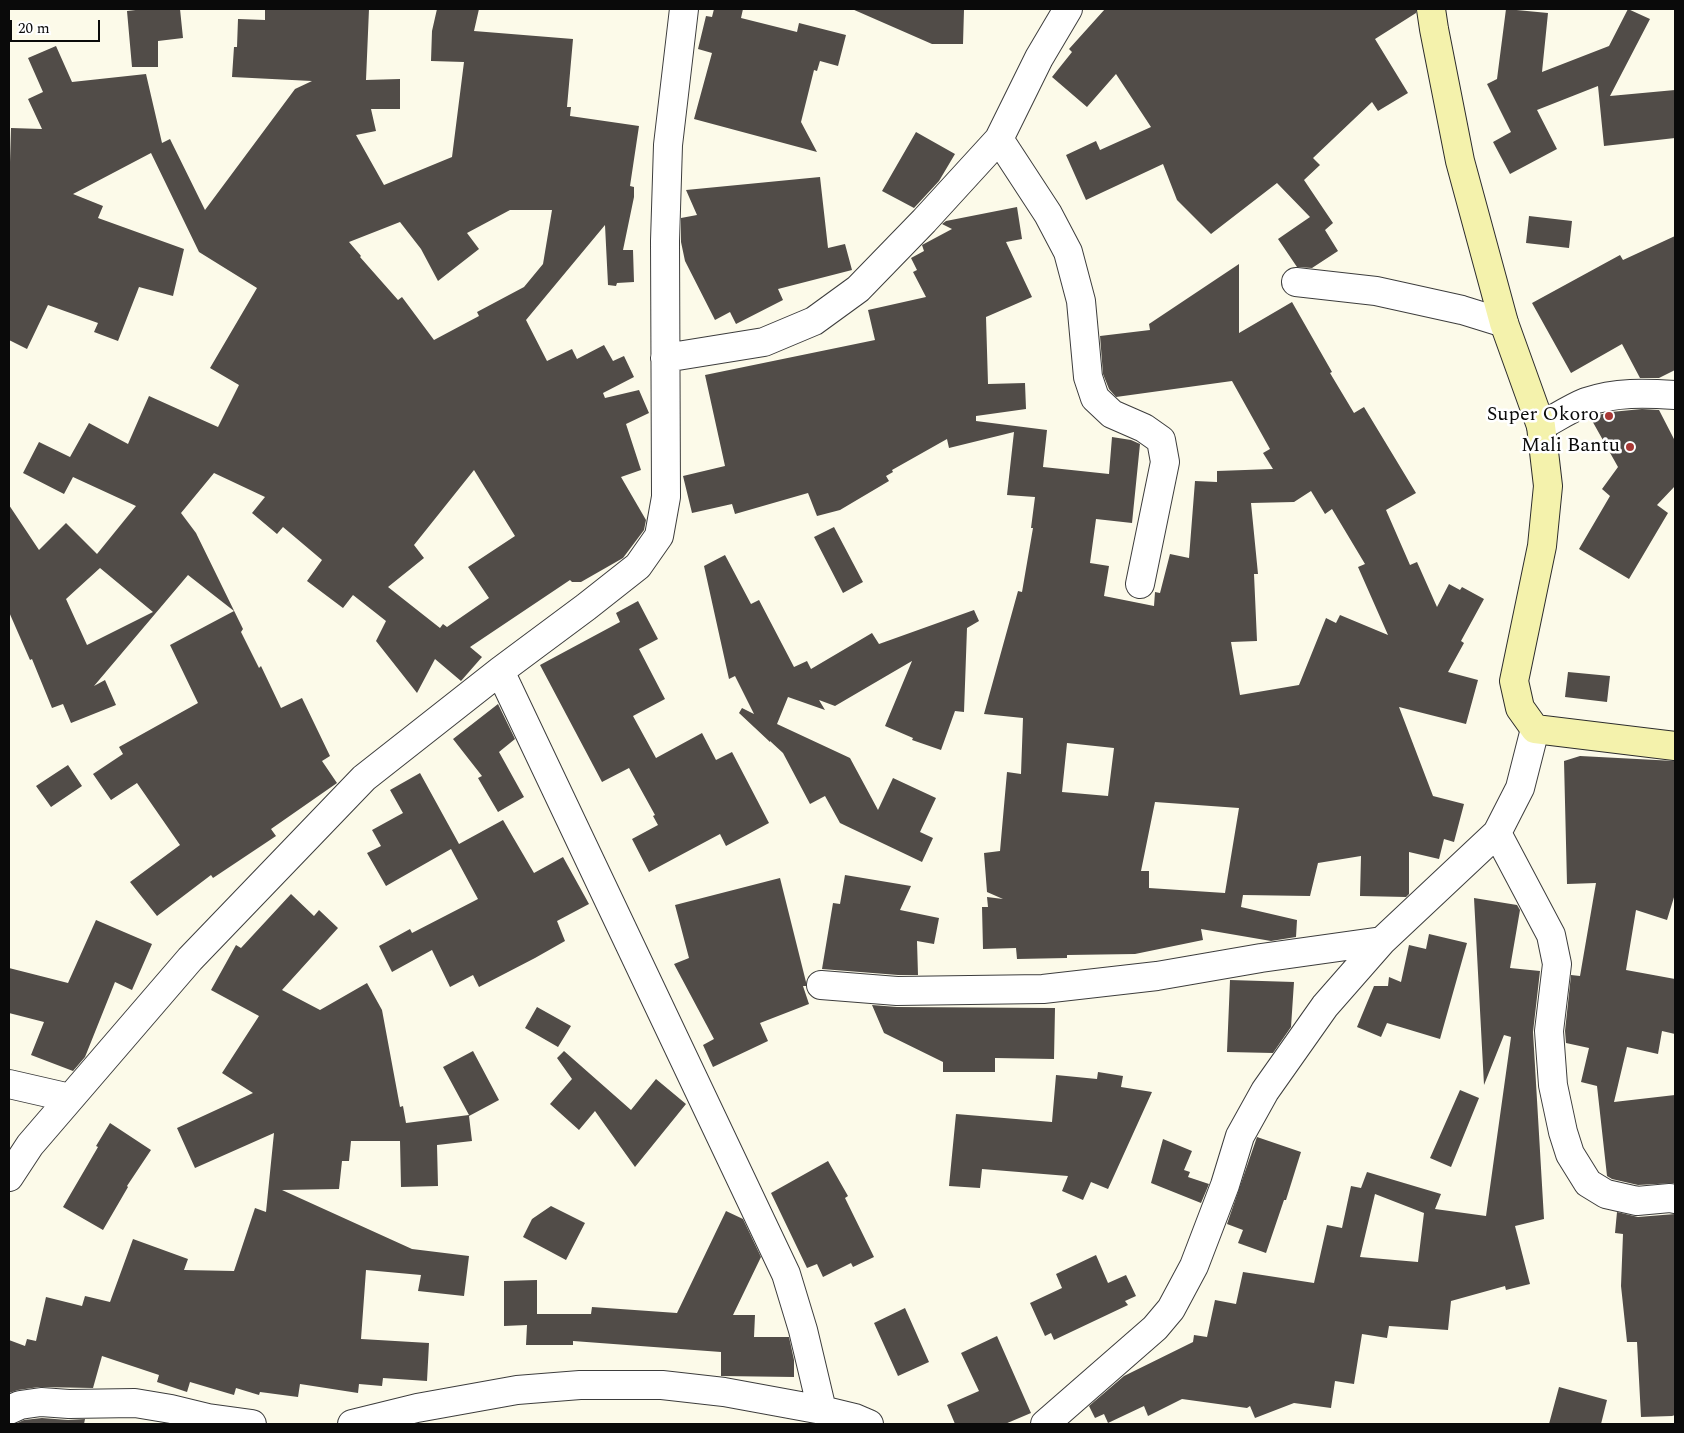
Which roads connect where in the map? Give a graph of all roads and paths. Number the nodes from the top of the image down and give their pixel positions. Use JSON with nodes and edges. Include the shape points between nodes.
{"nodes":[{"id":1,"x":684,"y":9,"type":"edge"},
{"id":2,"x":1068,"y":9,"type":"edge"},
{"id":3,"x":1431,"y":9,"type":"edge"},
{"id":4,"x":999,"y":139,"type":"junction"},
{"id":5,"x":1296,"y":282,"type":"dead end"},
{"id":6,"x":1504,"y":323,"type":"junction"},
{"id":7,"x":665,"y":358,"type":"junction"},
{"id":8,"x":1675,"y":394,"type":"edge"},
{"id":9,"x":1541,"y":426,"type":"junction"},
{"id":10,"x":1140,"y":584,"type":"dead end"},
{"id":11,"x":500,"y":671,"type":"junction"},
{"id":12,"x":1534,"y":729,"type":"junction"},
{"id":13,"x":1675,"y":746,"type":"edge"},
{"id":14,"x":1497,"y":833,"type":"junction"},
{"id":15,"x":1382,"y":941,"type":"junction"},
{"id":16,"x":821,"y":985,"type":"dead end"},
{"id":17,"x":9,"y":1084,"type":"edge"},
{"id":18,"x":70,"y":1098,"type":"junction"},
{"id":19,"x":9,"y":1177,"type":"edge"},
{"id":20,"x":1675,"y":1199,"type":"edge"},
{"id":21,"x":9,"y":1410,"type":"edge"},
{"id":22,"x":822,"y":1410,"type":"junction"},
{"id":23,"x":252,"y":1424,"type":"edge"},
{"id":24,"x":352,"y":1424,"type":"edge"},
{"id":25,"x":869,"y":1424,"type":"edge"},
{"id":26,"x":1045,"y":1424,"type":"edge"}],
"edges":[{"from":1,"to":7,"type":"street","via":[[668,145]]},
{"from":2,"to":4,"type":"street","via":[[1039,58]]},
{"from":3,"to":6,"type":"main road","via":[[1460,161]]},
{"from":4,"to":7,"type":"street","via":[[858,289],[814,321],[764,342]]},
{"from":4,"to":10,"type":"street","via":[[1048,214],[1068,252],[1081,301],[1088,377],[1095,398],[1112,414],[1144,428],[1161,440],[1166,462]]},
{"from":5,"to":6,"type":"street","via":[[1376,291]]},
{"from":6,"to":9,"type":"main road"},
{"from":7,"to":11,"type":"street","via":[[666,497],[659,536],[638,566]]},
{"from":8,"to":9,"type":"street","via":[[1639,392],[1608,396],[1585,403]]},
{"from":9,"to":12,"type":"main road","via":[[1548,486],[1542,546],[1514,681],[1520,708]]},
{"from":11,"to":18,"type":"street","via":[[364,778],[190,959]]},
{"from":11,"to":22,"type":"street","via":[[786,1274]]},
{"from":12,"to":13,"type":"main road"},
{"from":12,"to":14,"type":"street","via":[[1520,788]]},
{"from":14,"to":15,"type":"street"},
{"from":14,"to":20,"type":"street","via":[[1551,935],[1558,964],[1549,1031],[1553,1085],[1570,1154],[1588,1182],[1606,1194],[1637,1201]]},
{"from":15,"to":16,"type":"street","via":[[1157,976],[1043,989],[897,991]]},
{"from":15,"to":26,"type":"street","via":[[1325,1006],[1265,1091],[1240,1136],[1194,1266],[1170,1309],[1155,1328]]},
{"from":17,"to":18,"type":"street"},
{"from":18,"to":19,"type":"street","via":[[30,1145]]},
{"from":21,"to":23,"type":"street","via":[[41,1402],[135,1403]]},
{"from":22,"to":24,"type":"street","via":[[724,1392],[662,1385],[580,1385],[517,1390],[417,1408]]},
{"from":22,"to":25,"type":"street"}]}
